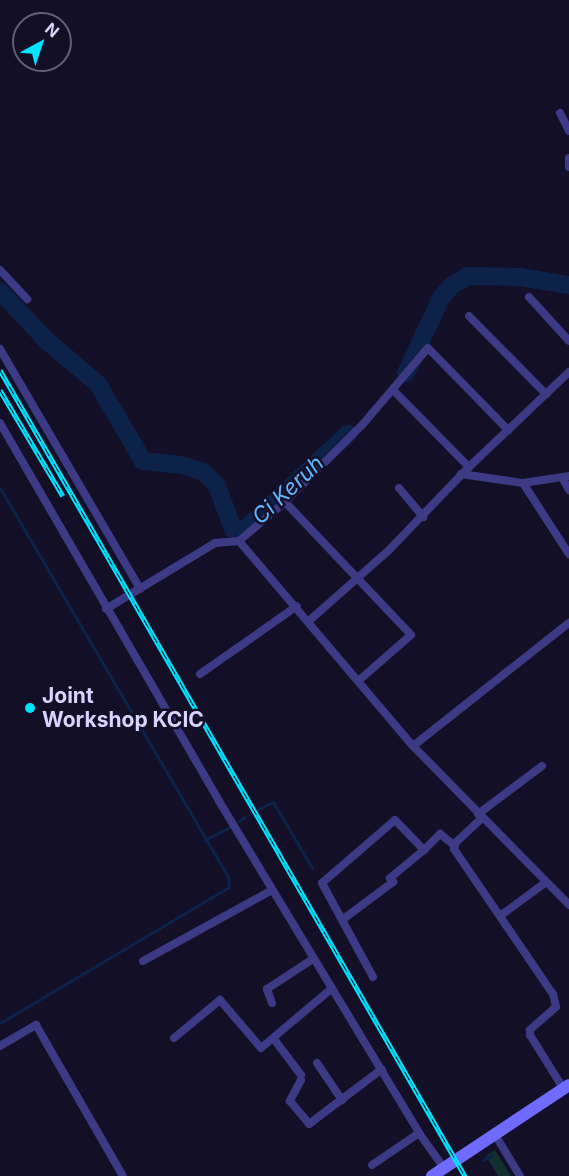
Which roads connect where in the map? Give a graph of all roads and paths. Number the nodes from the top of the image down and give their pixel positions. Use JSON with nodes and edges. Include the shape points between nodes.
{"nodes":[{"id":1,"x":560,"y":113,"type":"dead end"},
{"id":2,"x":569,"y":131,"type":"edge"},
{"id":3,"x":569,"y":158,"type":"edge"},
{"id":4,"x":569,"y":167,"type":"edge"},
{"id":5,"x":0,"y":270,"type":"edge"},
{"id":6,"x":529,"y":297,"type":"dead end"},
{"id":7,"x":27,"y":298,"type":"dead end"},
{"id":8,"x":469,"y":316,"type":"dead end"},
{"id":9,"x":569,"y":341,"type":"edge"},
{"id":10,"x":0,"y":349,"type":"edge"},
{"id":11,"x":569,"y":372,"type":"edge"},
{"id":12,"x":394,"y":391,"type":"junction"},
{"id":13,"x":546,"y":394,"type":"junction"},
{"id":14,"x":0,"y":423,"type":"edge"},
{"id":15,"x":508,"y":430,"type":"junction"},
{"id":16,"x":468,"y":467,"type":"junction"},
{"id":17,"x":461,"y":474,"type":"junction"},
{"id":18,"x":566,"y":477,"type":"edge"},
{"id":19,"x":523,"y":483,"type":"junction"},
{"id":20,"x":399,"y":488,"type":"dead end"},
{"id":21,"x":569,"y":490,"type":"edge"},
{"id":22,"x":285,"y":502,"type":"junction"},
{"id":23,"x":423,"y":517,"type":"junction"},
{"id":24,"x":239,"y":542,"type":"junction"},
{"id":25,"x":569,"y":554,"type":"edge"},
{"id":26,"x":356,"y":579,"type":"junction"},
{"id":27,"x":140,"y":590,"type":"junction"},
{"id":28,"x":297,"y":606,"type":"junction"},
{"id":29,"x":106,"y":609,"type":"junction"},
{"id":30,"x":310,"y":620,"type":"junction"},
{"id":31,"x":569,"y":623,"type":"edge"},
{"id":32,"x":200,"y":674,"type":"dead end"},
{"id":33,"x":358,"y":681,"type":"junction"},
{"id":34,"x":413,"y":746,"type":"junction"},
{"id":35,"x":542,"y":766,"type":"dead end"},
{"id":36,"x":480,"y":816,"type":"junction"},
{"id":37,"x":454,"y":845,"type":"junction"},
{"id":38,"x":424,"y":850,"type":"junction"},
{"id":39,"x":545,"y":883,"type":"junction"},
{"id":40,"x":272,"y":890,"type":"junction"},
{"id":41,"x":569,"y":905,"type":"edge"},
{"id":42,"x":500,"y":916,"type":"junction"},
{"id":43,"x":342,"y":920,"type":"junction"},
{"id":44,"x":313,"y":959,"type":"junction"},
{"id":45,"x":143,"y":961,"type":"dead end"},
{"id":46,"x":373,"y":977,"type":"dead end"},
{"id":47,"x":332,"y":989,"type":"junction"},
{"id":48,"x":272,"y":1004,"type":"dead end"},
{"id":49,"x":174,"y":1038,"type":"dead end"},
{"id":50,"x":274,"y":1039,"type":"junction"},
{"id":51,"x":0,"y":1046,"type":"edge"},
{"id":52,"x":317,"y":1063,"type":"dead end"},
{"id":53,"x":382,"y":1069,"type":"junction"},
{"id":54,"x":566,"y":1086,"type":"edge"},
{"id":55,"x":342,"y":1100,"type":"junction"},
{"id":56,"x":419,"y":1133,"type":"junction"},
{"id":57,"x":494,"y":1133,"type":"junction"},
{"id":58,"x":372,"y":1165,"type":"dead end"},
{"id":59,"x":444,"y":1168,"type":"junction"},
{"id":60,"x":123,"y":1176,"type":"edge"},
{"id":61,"x":432,"y":1176,"type":"edge"},
{"id":62,"x":520,"y":1176,"type":"edge"}],
"edges":[{"from":1,"to":2,"type":"street"},
{"from":3,"to":4,"type":"street"},
{"from":5,"to":7,"type":"street"},
{"from":6,"to":9,"type":"street"},
{"from":8,"to":13,"type":"street"},
{"from":10,"to":27,"type":"street"},
{"from":11,"to":13,"type":"street"},
{"from":12,"to":15,"type":"street","via":[[428,348]]},
{"from":12,"to":16,"type":"street"},
{"from":12,"to":22,"type":"street"},
{"from":13,"to":15,"type":"street"},
{"from":14,"to":29,"type":"street"},
{"from":15,"to":16,"type":"street"},
{"from":16,"to":17,"type":"street"},
{"from":17,"to":19,"type":"street"},
{"from":17,"to":23,"type":"street"},
{"from":18,"to":19,"type":"street"},
{"from":18,"to":21,"type":"street"},
{"from":19,"to":25,"type":"street"},
{"from":20,"to":23,"type":"street"},
{"from":22,"to":24,"type":"street"},
{"from":22,"to":26,"type":"street"},
{"from":23,"to":26,"type":"street"},
{"from":24,"to":27,"type":"street","via":[[214,543]]},
{"from":24,"to":28,"type":"street"},
{"from":26,"to":30,"type":"street"},
{"from":26,"to":33,"type":"street","via":[[411,635]]},
{"from":27,"to":29,"type":"street"},
{"from":28,"to":30,"type":"street"},
{"from":28,"to":32,"type":"street"},
{"from":29,"to":40,"type":"street"},
{"from":30,"to":33,"type":"street"},
{"from":31,"to":34,"type":"street"},
{"from":33,"to":34,"type":"street"},
{"from":34,"to":36,"type":"street"},
{"from":35,"to":36,"type":"street"},
{"from":36,"to":37,"type":"street"},
{"from":36,"to":39,"type":"street"},
{"from":37,"to":38,"type":"street","via":[[440,834]]},
{"from":37,"to":42,"type":"street"},
{"from":38,"to":43,"type":"street","via":[[390,878],[393,882]]},
{"from":38,"to":43,"type":"street","via":[[395,820],[382,830],[322,883]]},
{"from":39,"to":41,"type":"street"},
{"from":39,"to":42,"type":"street"},
{"from":40,"to":44,"type":"street"},
{"from":40,"to":45,"type":"street"},
{"from":42,"to":54,"type":"street","via":[[553,994],[556,1007],[530,1035]]},
{"from":43,"to":46,"type":"street"},
{"from":44,"to":47,"type":"street"},
{"from":44,"to":48,"type":"street","via":[[267,989]]},
{"from":47,"to":50,"type":"street"},
{"from":47,"to":53,"type":"street"},
{"from":49,"to":50,"type":"street","via":[[218,1000],[259,1047]]},
{"from":50,"to":55,"type":"street","via":[[301,1077],[290,1099],[306,1122],[314,1122]]},
{"from":51,"to":60,"type":"street","via":[[36,1025]]},
{"from":52,"to":55,"type":"street"},
{"from":53,"to":55,"type":"street"},
{"from":53,"to":56,"type":"street"},
{"from":54,"to":57,"type":"main road"},
{"from":56,"to":58,"type":"street"},
{"from":56,"to":59,"type":"street"},
{"from":57,"to":59,"type":"main road"},
{"from":57,"to":62,"type":"street"},
{"from":59,"to":61,"type":"main road"}]}
